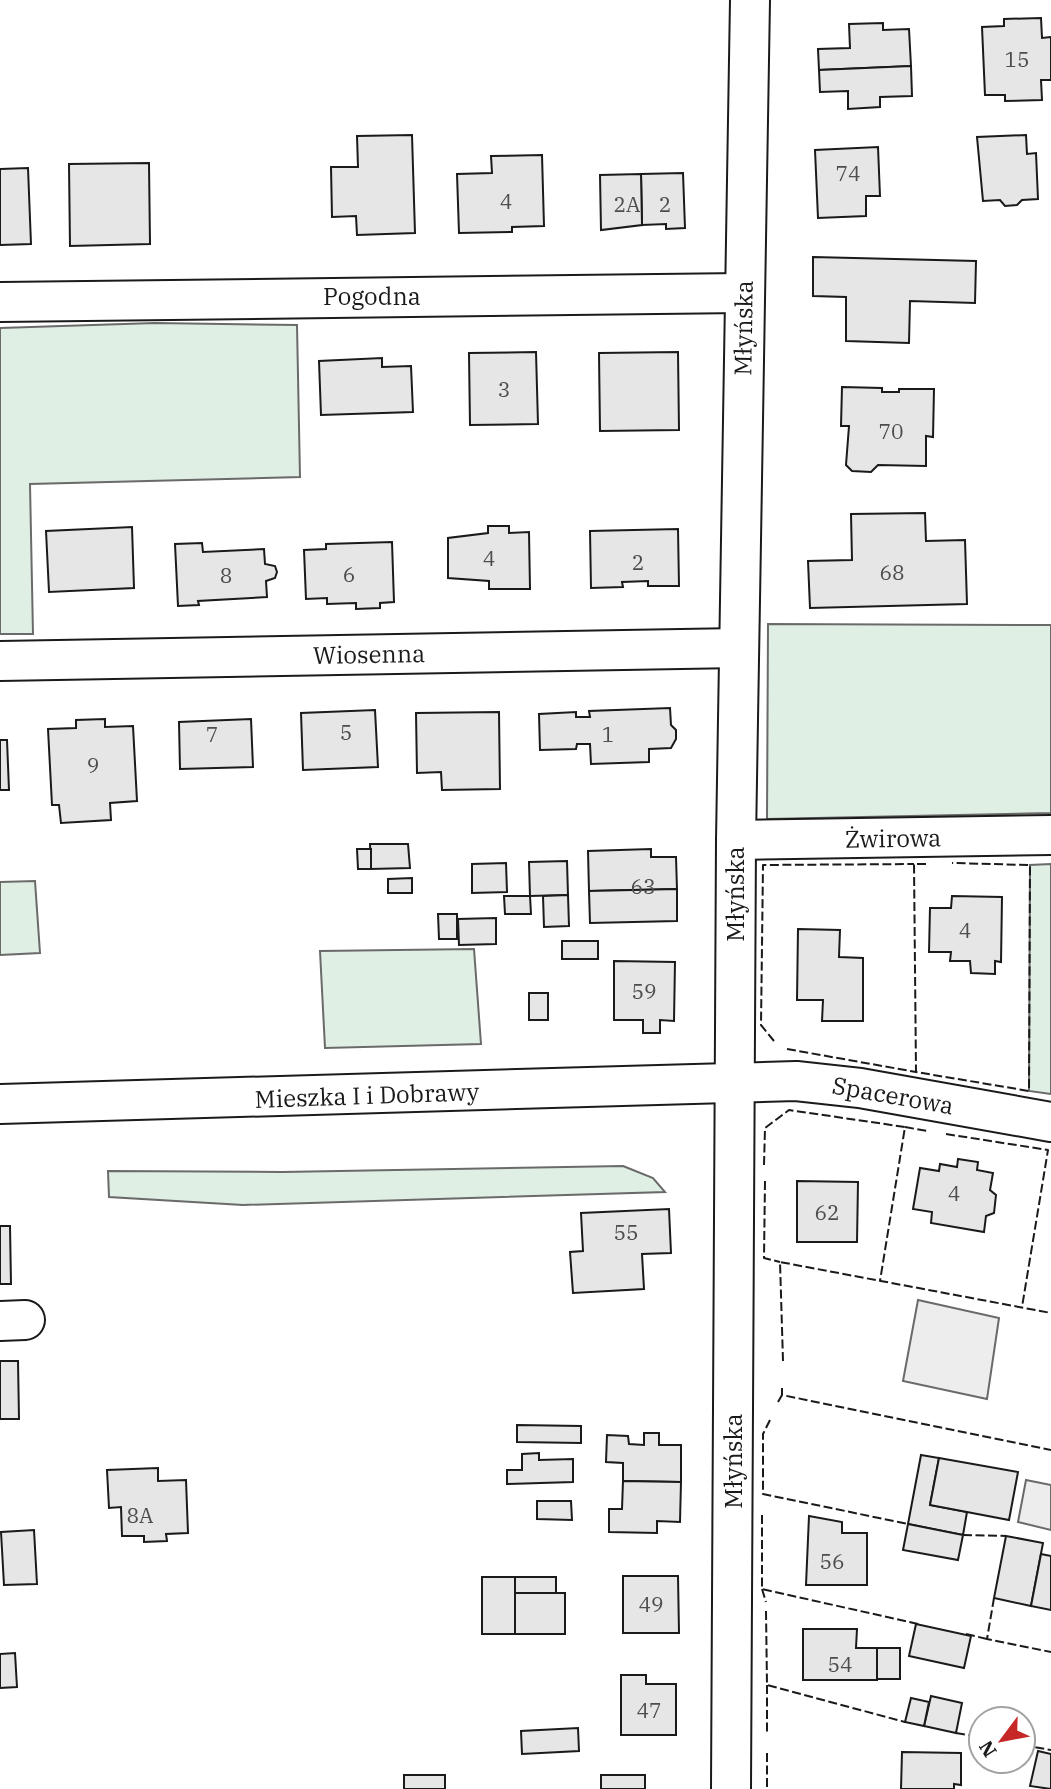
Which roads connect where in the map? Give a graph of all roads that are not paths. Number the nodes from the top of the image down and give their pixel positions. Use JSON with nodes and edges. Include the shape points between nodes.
{"nodes":[{"id":1,"x":750,"y":0,"type":"edge"},
{"id":2,"x":743,"y":293,"type":"junction"},
{"id":3,"x":0,"y":302,"type":"edge"},
{"id":4,"x":739,"y":648,"type":"junction"},
{"id":5,"x":0,"y":661,"type":"edge"},
{"id":6,"x":1051,"y":835,"type":"edge"},
{"id":7,"x":736,"y":841,"type":"junction"},
{"id":8,"x":734,"y":1082,"type":"junction"},
{"id":9,"x":0,"y":1104,"type":"edge"},
{"id":10,"x":1051,"y":1122,"type":"edge"},
{"id":11,"x":731,"y":1789,"type":"edge"}],
"edges":[{"from":1,"to":2,"type":"street","name":"Młyńska"},
{"from":2,"to":3,"type":"street","name":"Pogodna"},
{"from":2,"to":4,"type":"street","name":"Młyńska"},
{"from":4,"to":5,"type":"street","name":"Wiosenna"},
{"from":4,"to":7,"type":"street","name":"Młyńska"},
{"from":6,"to":7,"type":"street","name":"Żwirowa"},
{"from":7,"to":8,"type":"street","name":"Młyńska"},
{"from":8,"to":9,"type":"street","name":"Mieszka I i Dobrawy"},
{"from":8,"to":10,"type":"street","name":"Spacerowa","via":[[827,1083]]},
{"from":8,"to":11,"type":"street","name":"Młyńska"}]}
